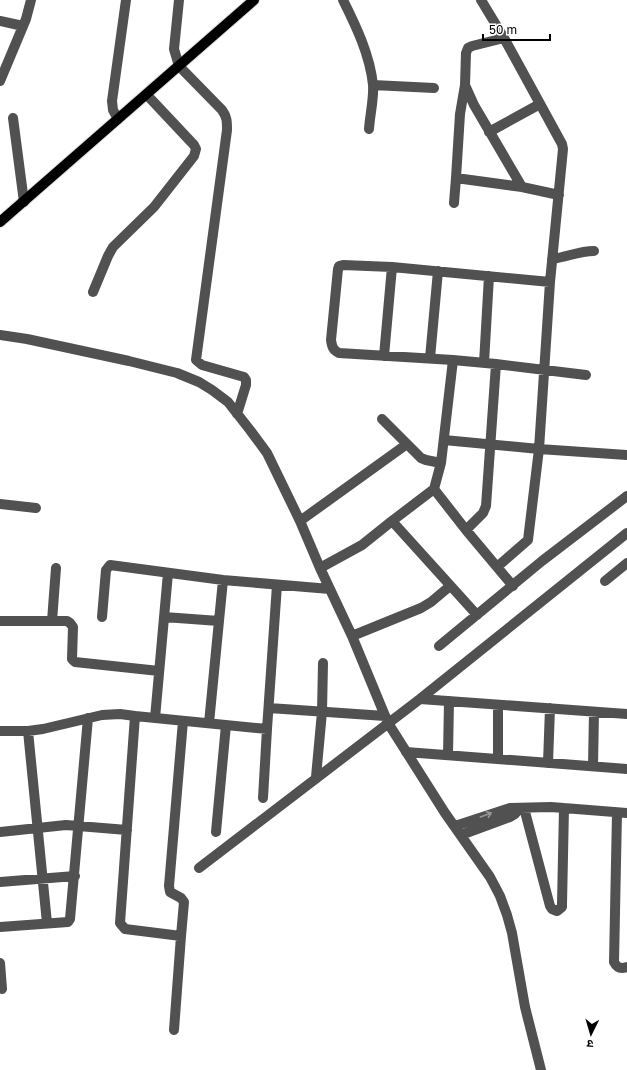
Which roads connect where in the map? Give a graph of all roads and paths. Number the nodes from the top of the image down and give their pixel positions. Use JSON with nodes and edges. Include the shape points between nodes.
{"nodes":[{"id":1,"x":30,"y":0,"type":"edge"},
{"id":2,"x":126,"y":0,"type":"edge"},
{"id":3,"x":179,"y":0,"type":"edge"},
{"id":4,"x":254,"y":0,"type":"edge"},
{"id":5,"x":343,"y":0,"type":"edge"},
{"id":6,"x":481,"y":0,"type":"edge"},
{"id":7,"x":0,"y":21,"type":"edge"},
{"id":8,"x":23,"y":26,"type":"junction"},
{"id":9,"x":504,"y":38,"type":"junction"},
{"id":10,"x":180,"y":66,"type":"junction"},
{"id":11,"x":0,"y":81,"type":"edge"},
{"id":12,"x":373,"y":85,"type":"junction"},
{"id":13,"x":465,"y":85,"type":"junction"},
{"id":14,"x":434,"y":88,"type":"dead end"},
{"id":15,"x":147,"y":95,"type":"junction"},
{"id":16,"x":540,"y":104,"type":"junction"},
{"id":17,"x":13,"y":118,"type":"dead end"},
{"id":18,"x":118,"y":119,"type":"junction"},
{"id":19,"x":369,"y":129,"type":"dead end"},
{"id":20,"x":490,"y":132,"type":"junction"},
{"id":21,"x":456,"y":178,"type":"junction"},
{"id":22,"x":522,"y":188,"type":"junction"},
{"id":23,"x":560,"y":195,"type":"junction"},
{"id":24,"x":24,"y":202,"type":"junction"},
{"id":25,"x":454,"y":203,"type":"dead end"},
{"id":26,"x":0,"y":222,"type":"edge"},
{"id":27,"x":594,"y":251,"type":"dead end"},
{"id":28,"x":552,"y":259,"type":"junction"},
{"id":29,"x":392,"y":267,"type":"junction"},
{"id":30,"x":438,"y":271,"type":"junction"},
{"id":31,"x":489,"y":276,"type":"junction"},
{"id":32,"x":550,"y":282,"type":"junction"},
{"id":33,"x":93,"y":292,"type":"dead end"},
{"id":34,"x":0,"y":335,"type":"edge"},
{"id":35,"x":384,"y":356,"type":"junction"},
{"id":36,"x":430,"y":358,"type":"junction"},
{"id":37,"x":453,"y":360,"type":"junction"},
{"id":38,"x":484,"y":363,"type":"junction"},
{"id":39,"x":496,"y":364,"type":"junction"},
{"id":40,"x":544,"y":370,"type":"junction"},
{"id":41,"x":586,"y":375,"type":"dead end"},
{"id":42,"x":237,"y":414,"type":"junction"},
{"id":43,"x":382,"y":419,"type":"dead end"},
{"id":44,"x":444,"y":440,"type":"junction"},
{"id":45,"x":407,"y":444,"type":"junction"},
{"id":46,"x":489,"y":444,"type":"junction"},
{"id":47,"x":539,"y":449,"type":"junction"},
{"id":48,"x":627,"y":455,"type":"edge"},
{"id":49,"x":441,"y":463,"type":"junction"},
{"id":50,"x":434,"y":489,"type":"junction"},
{"id":51,"x":627,"y":496,"type":"edge"},
{"id":52,"x":0,"y":504,"type":"edge"},
{"id":53,"x":36,"y":508,"type":"dead end"},
{"id":54,"x":300,"y":521,"type":"junction"},
{"id":55,"x":392,"y":521,"type":"junction"},
{"id":56,"x":466,"y":530,"type":"junction"},
{"id":57,"x":627,"y":533,"type":"edge"},
{"id":58,"x":627,"y":563,"type":"edge"},
{"id":59,"x":497,"y":567,"type":"junction"},
{"id":60,"x":56,"y":568,"type":"dead end"},
{"id":61,"x":320,"y":568,"type":"junction"},
{"id":62,"x":168,"y":573,"type":"junction"},
{"id":63,"x":222,"y":580,"type":"junction"},
{"id":64,"x":605,"y":581,"type":"dead end"},
{"id":65,"x":277,"y":585,"type":"junction"},
{"id":66,"x":450,"y":586,"type":"junction"},
{"id":67,"x":513,"y":586,"type":"junction"},
{"id":68,"x":330,"y":589,"type":"junction"},
{"id":69,"x":477,"y":615,"type":"junction"},
{"id":70,"x":102,"y":617,"type":"dead end"},
{"id":71,"x":164,"y":617,"type":"junction"},
{"id":72,"x":0,"y":621,"type":"edge"},
{"id":73,"x":52,"y":621,"type":"junction"},
{"id":74,"x":219,"y":621,"type":"junction"},
{"id":75,"x":352,"y":636,"type":"junction"},
{"id":76,"x":439,"y":646,"type":"dead end"},
{"id":77,"x":323,"y":663,"type":"dead end"},
{"id":78,"x":159,"y":671,"type":"junction"},
{"id":79,"x":420,"y":699,"type":"junction"},
{"id":80,"x":449,"y":701,"type":"junction"},
{"id":81,"x":498,"y":704,"type":"junction"},
{"id":82,"x":269,"y":708,"type":"junction"},
{"id":83,"x":550,"y":708,"type":"junction"},
{"id":84,"x":322,"y":712,"type":"junction"},
{"id":85,"x":594,"y":712,"type":"junction"},
{"id":86,"x":627,"y":714,"type":"edge"},
{"id":87,"x":135,"y":716,"type":"junction"},
{"id":88,"x":88,"y":718,"type":"junction"},
{"id":89,"x":154,"y":718,"type":"junction"},
{"id":90,"x":386,"y":720,"type":"junction"},
{"id":91,"x":183,"y":721,"type":"junction"},
{"id":92,"x":209,"y":723,"type":"junction"},
{"id":93,"x":226,"y":725,"type":"junction"},
{"id":94,"x":267,"y":729,"type":"junction"},
{"id":95,"x":0,"y":731,"type":"edge"},
{"id":96,"x":28,"y":731,"type":"junction"},
{"id":97,"x":406,"y":752,"type":"junction"},
{"id":98,"x":448,"y":755,"type":"junction"},
{"id":99,"x":498,"y":759,"type":"junction"},
{"id":100,"x":548,"y":763,"type":"junction"},
{"id":101,"x":594,"y":766,"type":"junction"},
{"id":102,"x":627,"y":769,"type":"edge"},
{"id":103,"x":316,"y":777,"type":"junction"},
{"id":104,"x":264,"y":798,"type":"dead end"},
{"id":105,"x":521,"y":808,"type":"junction"},
{"id":106,"x":564,"y":808,"type":"junction"},
{"id":107,"x":622,"y":813,"type":"edge"},
{"id":108,"x":79,"y":826,"type":"junction"},
{"id":109,"x":455,"y":826,"type":"junction"},
{"id":110,"x":38,"y":828,"type":"junction"},
{"id":111,"x":127,"y":830,"type":"junction"},
{"id":112,"x":0,"y":832,"type":"edge"},
{"id":113,"x":216,"y":832,"type":"dead end"},
{"id":114,"x":461,"y":835,"type":"junction"},
{"id":115,"x":199,"y":868,"type":"dead end"},
{"id":116,"x":75,"y":876,"type":"junction"},
{"id":117,"x":42,"y":878,"type":"junction"},
{"id":118,"x":0,"y":882,"type":"edge"},
{"id":119,"x":46,"y":923,"type":"junction"},
{"id":120,"x":0,"y":927,"type":"edge"},
{"id":121,"x":181,"y":936,"type":"junction"},
{"id":122,"x":0,"y":963,"type":"edge"},
{"id":123,"x":627,"y":967,"type":"edge"},
{"id":124,"x":2,"y":989,"type":"dead end"},
{"id":125,"x":174,"y":1030,"type":"dead end"},
{"id":126,"x":541,"y":1070,"type":"edge"}],
"edges":[{"from":1,"to":8,"type":"street"},
{"from":2,"to":18,"type":"street","via":[[112,101]]},
{"from":3,"to":10,"type":"street","via":[[174,49]]},
{"from":4,"to":10,"type":"main road"},
{"from":5,"to":12,"type":"street","via":[[366,52]]},
{"from":6,"to":9,"type":"street"},
{"from":7,"to":8,"type":"street"},
{"from":8,"to":11,"type":"street"},
{"from":9,"to":13,"type":"street","via":[[468,48]]},
{"from":9,"to":16,"type":"street"},
{"from":10,"to":15,"type":"main road"},
{"from":10,"to":42,"type":"street","via":[[222,110],[227,121],[196,356],[198,363],[202,365],[244,377],[246,385]]},
{"from":12,"to":14,"type":"street"},
{"from":12,"to":19,"type":"street"},
{"from":13,"to":20,"type":"street"},
{"from":13,"to":21,"type":"street","via":[[460,114]]},
{"from":15,"to":18,"type":"main road"},
{"from":15,"to":33,"type":"street","via":[[194,145],[196,152],[154,207],[113,247]]},
{"from":16,"to":20,"type":"street"},
{"from":16,"to":23,"type":"street","via":[[562,144]]},
{"from":17,"to":24,"type":"street"},
{"from":18,"to":24,"type":"main road"},
{"from":20,"to":22,"type":"street"},
{"from":21,"to":22,"type":"street"},
{"from":21,"to":25,"type":"street"},
{"from":22,"to":23,"type":"street"},
{"from":23,"to":28,"type":"street"},
{"from":24,"to":26,"type":"main road"},
{"from":27,"to":28,"type":"street","via":[[582,251]]},
{"from":28,"to":32,"type":"street"},
{"from":29,"to":30,"type":"street"},
{"from":29,"to":35,"type":"street"},
{"from":29,"to":35,"type":"street","via":[[340,266],[331,340],[332,347],[339,353]]},
{"from":30,"to":31,"type":"street"},
{"from":30,"to":36,"type":"street"},
{"from":31,"to":32,"type":"street"},
{"from":31,"to":38,"type":"street"},
{"from":32,"to":40,"type":"street"},
{"from":34,"to":42,"type":"street","via":[[27,338],[177,373],[212,390],[228,402]]},
{"from":35,"to":36,"type":"street"},
{"from":36,"to":37,"type":"street"},
{"from":37,"to":38,"type":"street"},
{"from":37,"to":44,"type":"street"},
{"from":38,"to":39,"type":"street"},
{"from":39,"to":40,"type":"street"},
{"from":39,"to":46,"type":"street"},
{"from":40,"to":41,"type":"street"},
{"from":40,"to":47,"type":"street"},
{"from":42,"to":54,"type":"street","via":[[267,453]]},
{"from":43,"to":45,"type":"street"},
{"from":44,"to":46,"type":"street"},
{"from":44,"to":49,"type":"street"},
{"from":45,"to":49,"type":"street","via":[[421,458]]},
{"from":45,"to":54,"type":"street"},
{"from":46,"to":47,"type":"street"},
{"from":46,"to":56,"type":"street","via":[[484,510]]},
{"from":47,"to":48,"type":"street"},
{"from":47,"to":59,"type":"street","via":[[528,540]]},
{"from":49,"to":50,"type":"street"},
{"from":50,"to":55,"type":"street"},
{"from":50,"to":56,"type":"street"},
{"from":51,"to":67,"type":"street"},
{"from":52,"to":53,"type":"street"},
{"from":54,"to":61,"type":"street"},
{"from":55,"to":61,"type":"street","via":[[362,545]]},
{"from":55,"to":66,"type":"street"},
{"from":56,"to":59,"type":"street"},
{"from":57,"to":79,"type":"street"},
{"from":58,"to":64,"type":"street"},
{"from":59,"to":67,"type":"street"},
{"from":60,"to":73,"type":"street"},
{"from":61,"to":68,"type":"street"},
{"from":62,"to":63,"type":"street"},
{"from":62,"to":70,"type":"street","via":[[110,565],[106,570]]},
{"from":62,"to":71,"type":"street"},
{"from":63,"to":65,"type":"street"},
{"from":63,"to":74,"type":"street"},
{"from":65,"to":68,"type":"street"},
{"from":65,"to":82,"type":"street"},
{"from":66,"to":69,"type":"street"},
{"from":66,"to":75,"type":"street","via":[[421,608]]},
{"from":67,"to":69,"type":"street"},
{"from":68,"to":75,"type":"street"},
{"from":69,"to":76,"type":"street"},
{"from":71,"to":74,"type":"street"},
{"from":71,"to":78,"type":"street"},
{"from":72,"to":73,"type":"street"},
{"from":73,"to":78,"type":"street","via":[[67,621],[72,625],[72,659],[75,662]]},
{"from":74,"to":92,"type":"street"},
{"from":75,"to":90,"type":"street"},
{"from":77,"to":84,"type":"street"},
{"from":78,"to":89,"type":"street"},
{"from":79,"to":80,"type":"street"},
{"from":79,"to":90,"type":"street"},
{"from":80,"to":81,"type":"street"},
{"from":80,"to":98,"type":"street"},
{"from":81,"to":83,"type":"street"},
{"from":81,"to":99,"type":"street"},
{"from":82,"to":84,"type":"street"},
{"from":82,"to":94,"type":"street"},
{"from":83,"to":85,"type":"street"},
{"from":83,"to":100,"type":"street"},
{"from":84,"to":90,"type":"street"},
{"from":84,"to":103,"type":"street"},
{"from":85,"to":86,"type":"street"},
{"from":85,"to":101,"type":"street"},
{"from":87,"to":88,"type":"street","via":[[111,715]]},
{"from":87,"to":89,"type":"street"},
{"from":87,"to":111,"type":"street"},
{"from":88,"to":96,"type":"street"},
{"from":88,"to":108,"type":"street"},
{"from":89,"to":91,"type":"street"},
{"from":90,"to":97,"type":"street"},
{"from":90,"to":103,"type":"street"},
{"from":91,"to":92,"type":"street"},
{"from":91,"to":121,"type":"street","via":[[169,886],[170,892],[184,902]]},
{"from":92,"to":93,"type":"street"},
{"from":93,"to":94,"type":"street"},
{"from":93,"to":113,"type":"street"},
{"from":94,"to":104,"type":"street"},
{"from":95,"to":96,"type":"street"},
{"from":96,"to":110,"type":"street"},
{"from":97,"to":98,"type":"street"},
{"from":97,"to":109,"type":"street"},
{"from":98,"to":99,"type":"street"},
{"from":99,"to":100,"type":"street"},
{"from":100,"to":101,"type":"street"},
{"from":101,"to":102,"type":"street"},
{"from":103,"to":115,"type":"street"},
{"from":105,"to":106,"type":"street"},
{"from":105,"to":106,"type":"street","via":[[550,906],[557,911],[562,907]]},
{"from":109,"to":105,"type":"street","one_way":true,"via":[[502,809]]},
{"from":105,"to":114,"type":"street","via":[[515,814]]},
{"from":106,"to":107,"type":"street"},
{"from":107,"to":123,"type":"street","via":[[614,962],[620,968]]},
{"from":108,"to":110,"type":"street"},
{"from":108,"to":111,"type":"street"},
{"from":108,"to":116,"type":"street"},
{"from":109,"to":114,"type":"street"},
{"from":110,"to":112,"type":"street"},
{"from":110,"to":117,"type":"street"},
{"from":111,"to":121,"type":"street","via":[[121,926],[125,929]]},
{"from":114,"to":126,"type":"street","via":[[490,877],[507,915],[525,1007]]},
{"from":116,"to":117,"type":"street"},
{"from":116,"to":119,"type":"street","via":[[70,919],[64,923]]},
{"from":117,"to":118,"type":"street"},
{"from":117,"to":119,"type":"street"},
{"from":119,"to":120,"type":"street"},
{"from":121,"to":125,"type":"street"},
{"from":122,"to":124,"type":"street"}]}
